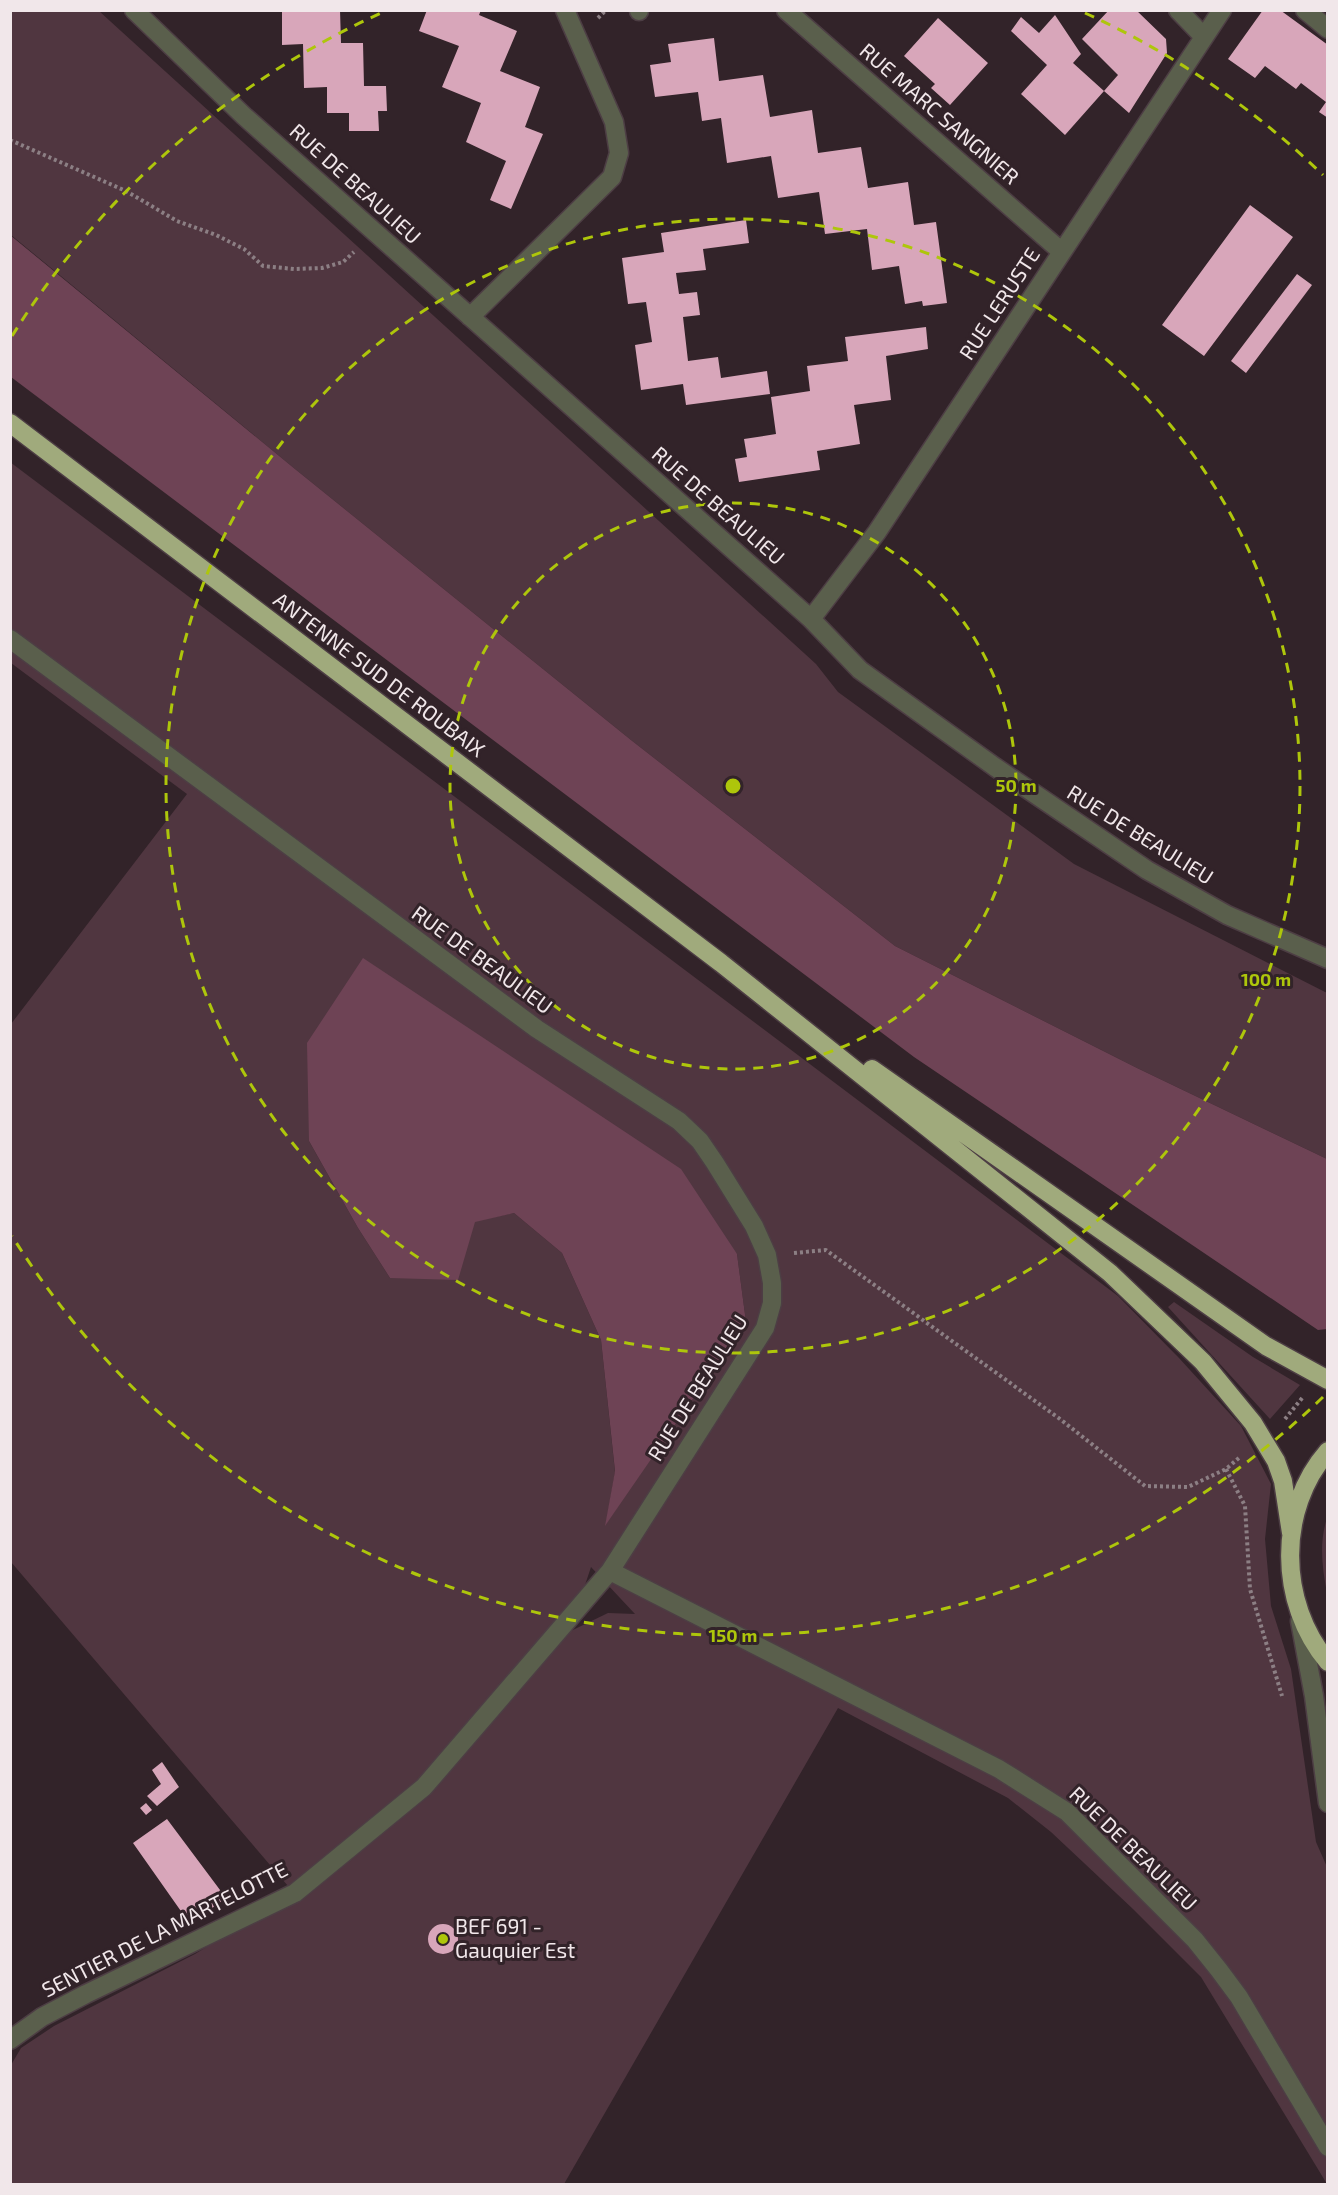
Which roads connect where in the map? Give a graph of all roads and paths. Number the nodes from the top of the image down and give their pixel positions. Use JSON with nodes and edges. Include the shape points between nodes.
{"nodes":[{"id":1,"x":134,"y":10,"type":"edge"},
{"id":2,"x":565,"y":10,"type":"edge"},
{"id":3,"x":786,"y":10,"type":"edge"},
{"id":4,"x":1178,"y":10,"type":"edge"},
{"id":5,"x":1222,"y":10,"type":"edge"},
{"id":6,"x":1305,"y":10,"type":"edge"},
{"id":7,"x":1328,"y":29,"type":"edge"},
{"id":8,"x":1204,"y":37,"type":"junction"},
{"id":9,"x":10,"y":140,"type":"edge"},
{"id":10,"x":374,"y":232,"type":"junction"},
{"id":11,"x":1062,"y":252,"type":"junction"},
{"id":12,"x":470,"y":317,"type":"junction"},
{"id":13,"x":10,"y":423,"type":"edge"},
{"id":14,"x":811,"y":619,"type":"junction"},
{"id":15,"x":10,"y":639,"type":"edge"},
{"id":16,"x":1328,"y":959,"type":"edge"},
{"id":17,"x":721,"y":963,"type":"junction"},
{"id":18,"x":767,"y":1255,"type":"junction"},
{"id":19,"x":1323,"y":1378,"type":"edge"},
{"id":20,"x":1262,"y":1437,"type":"junction"},
{"id":21,"x":1328,"y":1450,"type":"edge"},
{"id":22,"x":1226,"y":1469,"type":"junction"},
{"id":23,"x":1291,"y":1533,"type":"junction"},
{"id":24,"x":610,"y":1571,"type":"junction"},
{"id":25,"x":1296,"y":1605,"type":"junction"},
{"id":26,"x":1328,"y":1662,"type":"edge"},
{"id":27,"x":1284,"y":1703,"type":"dead end"},
{"id":28,"x":1328,"y":1803,"type":"edge"},
{"id":29,"x":10,"y":2040,"type":"edge"},
{"id":30,"x":1328,"y":2147,"type":"edge"}],
"edges":[{"from":1,"to":10,"type":"street","name":"RUE DE BEAULIEU","via":[[244,116]]},
{"from":2,"to":12,"type":"street","via":[[614,122],[619,153],[612,177]]},
{"from":3,"to":11,"type":"street","name":"RUE MARC SANGNIER"},
{"from":4,"to":8,"type":"street"},
{"from":5,"to":8,"type":"street","name":"RUE LERUSTE"},
{"from":6,"to":7,"type":"street"},
{"from":8,"to":11,"type":"street","name":"RUE LERUSTE"},
{"from":9,"to":10,"type":"path","via":[[126,191],[177,221],[216,234],[244,249],[263,266],[313,268],[343,262]]},
{"from":10,"to":12,"type":"street","name":"RUE DE BEAULIEU"},
{"from":11,"to":14,"type":"street","name":"RUE LERUSTE","via":[[877,532]]},
{"from":12,"to":14,"type":"street","name":"RUE DE BEAULIEU"},
{"from":13,"to":17,"type":"highway","name":"ANTENNE SUD DE ROUBAIX"},
{"from":14,"to":16,"type":"street","name":"RUE DE BEAULIEU","via":[[860,670],[1147,870],[1227,915]]},
{"from":15,"to":18,"type":"street","name":"RUE DE BEAULIEU","via":[[537,1029],[679,1121],[716,1163]]},
{"from":17,"to":19,"type":"highway","via":[[1266,1346]]},
{"from":17,"to":20,"type":"highway","via":[[1110,1273],[1203,1362]]},
{"from":18,"to":22,"type":"path","via":[[826,1250],[1060,1419],[1145,1486],[1188,1487]]},
{"from":18,"to":24,"type":"street","name":"RUE DE BEAULIEU","via":[[772,1293],[765,1328]]},
{"from":19,"to":20,"type":"path","via":[[1285,1419]]},
{"from":20,"to":22,"type":"path"},
{"from":20,"to":23,"type":"highway","via":[[1283,1481]]},
{"from":21,"to":23,"type":"highway","via":[[1302,1492]]},
{"from":22,"to":27,"type":"path","via":[[1245,1506],[1250,1589]]},
{"from":23,"to":25,"type":"highway","via":[[1290,1569]]},
{"from":24,"to":29,"type":"street","name":"SENTIER DE LA MARTELOTTE","via":[[423,1787],[295,1893],[86,1994],[42,2017]]},
{"from":24,"to":30,"type":"street","name":"RUE DE BEAULIEU","via":[[999,1769],[1067,1812],[1195,1940],[1219,1970]]},
{"from":25,"to":26,"type":"highway","via":[[1312,1640]]},
{"from":25,"to":28,"type":"street","via":[[1314,1696]]}]}
